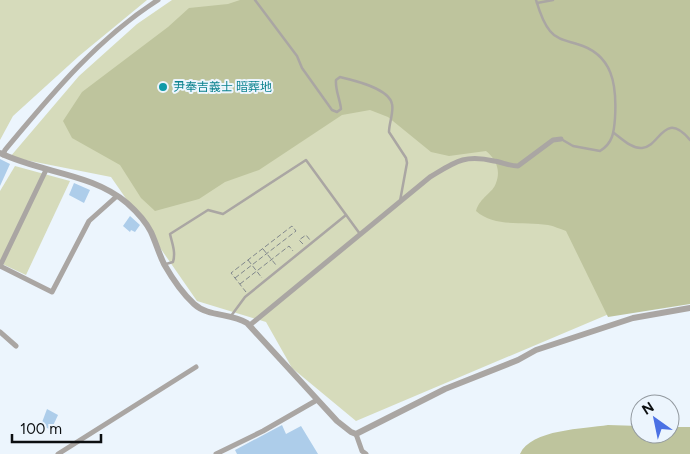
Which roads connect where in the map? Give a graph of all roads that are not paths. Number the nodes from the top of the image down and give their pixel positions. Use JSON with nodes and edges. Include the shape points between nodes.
{"nodes":[{"id":1,"x":158,"y":0,"type":"edge"},
{"id":2,"x":255,"y":0,"type":"edge"},
{"id":3,"x":552,"y":0,"type":"edge"},
{"id":4,"x":536,"y":2,"type":"edge"},
{"id":5,"x":614,"y":133,"type":"junction"},
{"id":6,"x":561,"y":139,"type":"joint"},
{"id":7,"x":690,"y":140,"type":"edge"},
{"id":8,"x":1,"y":154,"type":"edge"},
{"id":9,"x":46,"y":170,"type":"junction"},
{"id":10,"x":117,"y":196,"type":"junction"},
{"id":11,"x":400,"y":201,"type":"junction"},
{"id":12,"x":346,"y":215,"type":"junction"},
{"id":13,"x":360,"y":234,"type":"junction"},
{"id":14,"x":164,"y":264,"type":"junction"},
{"id":15,"x":0,"y":266,"type":"edge"},
{"id":16,"x":690,"y":308,"type":"edge"},
{"id":17,"x":231,"y":316,"type":"junction"},
{"id":18,"x":250,"y":325,"type":"junction"},
{"id":19,"x":0,"y":332,"type":"edge"},
{"id":20,"x":16,"y":346,"type":"dead end"},
{"id":21,"x":196,"y":368,"type":"dead end"},
{"id":22,"x":317,"y":400,"type":"junction"},
{"id":23,"x":356,"y":434,"type":"junction"},
{"id":24,"x":58,"y":454,"type":"edge"},
{"id":25,"x":216,"y":454,"type":"edge"},
{"id":26,"x":366,"y":454,"type":"edge"}],
"edges":[{"from":1,"to":8,"type":"street","via":[[119,27],[74,71]]},
{"from":2,"to":11,"type":"lane","via":[[332,110],[337,112],[340,109],[335,86],[340,77],[377,89],[391,101],[389,132],[407,163]]},
{"from":3,"to":4,"type":"lane"},
{"from":4,"to":5,"type":"lane","via":[[549,31],[556,38],[580,44],[605,60],[613,76]]},
{"from":5,"to":6,"type":"lane","via":[[610,143],[600,151],[573,146]]},
{"from":5,"to":7,"type":"lane","via":[[634,147],[642,148],[672,128]]},
{"from":6,"to":11,"type":"street","via":[[553,140],[518,166],[481,158],[456,161]]},
{"from":8,"to":9,"type":"street"},
{"from":9,"to":10,"type":"street","via":[[96,184]]},
{"from":9,"to":15,"type":"street"},
{"from":10,"to":14,"type":"street","via":[[150,230]]},
{"from":10,"to":15,"type":"street","via":[[90,221],[52,292]]},
{"from":11,"to":13,"type":"street"},
{"from":12,"to":13,"type":"lane"},
{"from":12,"to":14,"type":"lane","via":[[306,160],[223,214],[208,210],[170,234],[174,258]]},
{"from":12,"to":17,"type":"lane","via":[[248,294]]},
{"from":13,"to":18,"type":"street"},
{"from":14,"to":17,"type":"street","via":[[200,309]]},
{"from":16,"to":23,"type":"street","via":[[633,318],[536,350],[445,389]]},
{"from":17,"to":18,"type":"street"},
{"from":18,"to":22,"type":"street"},
{"from":19,"to":20,"type":"street"},
{"from":21,"to":24,"type":"street"},
{"from":22,"to":23,"type":"street","via":[[344,428]]},
{"from":22,"to":25,"type":"street"},
{"from":23,"to":26,"type":"street"}]}
